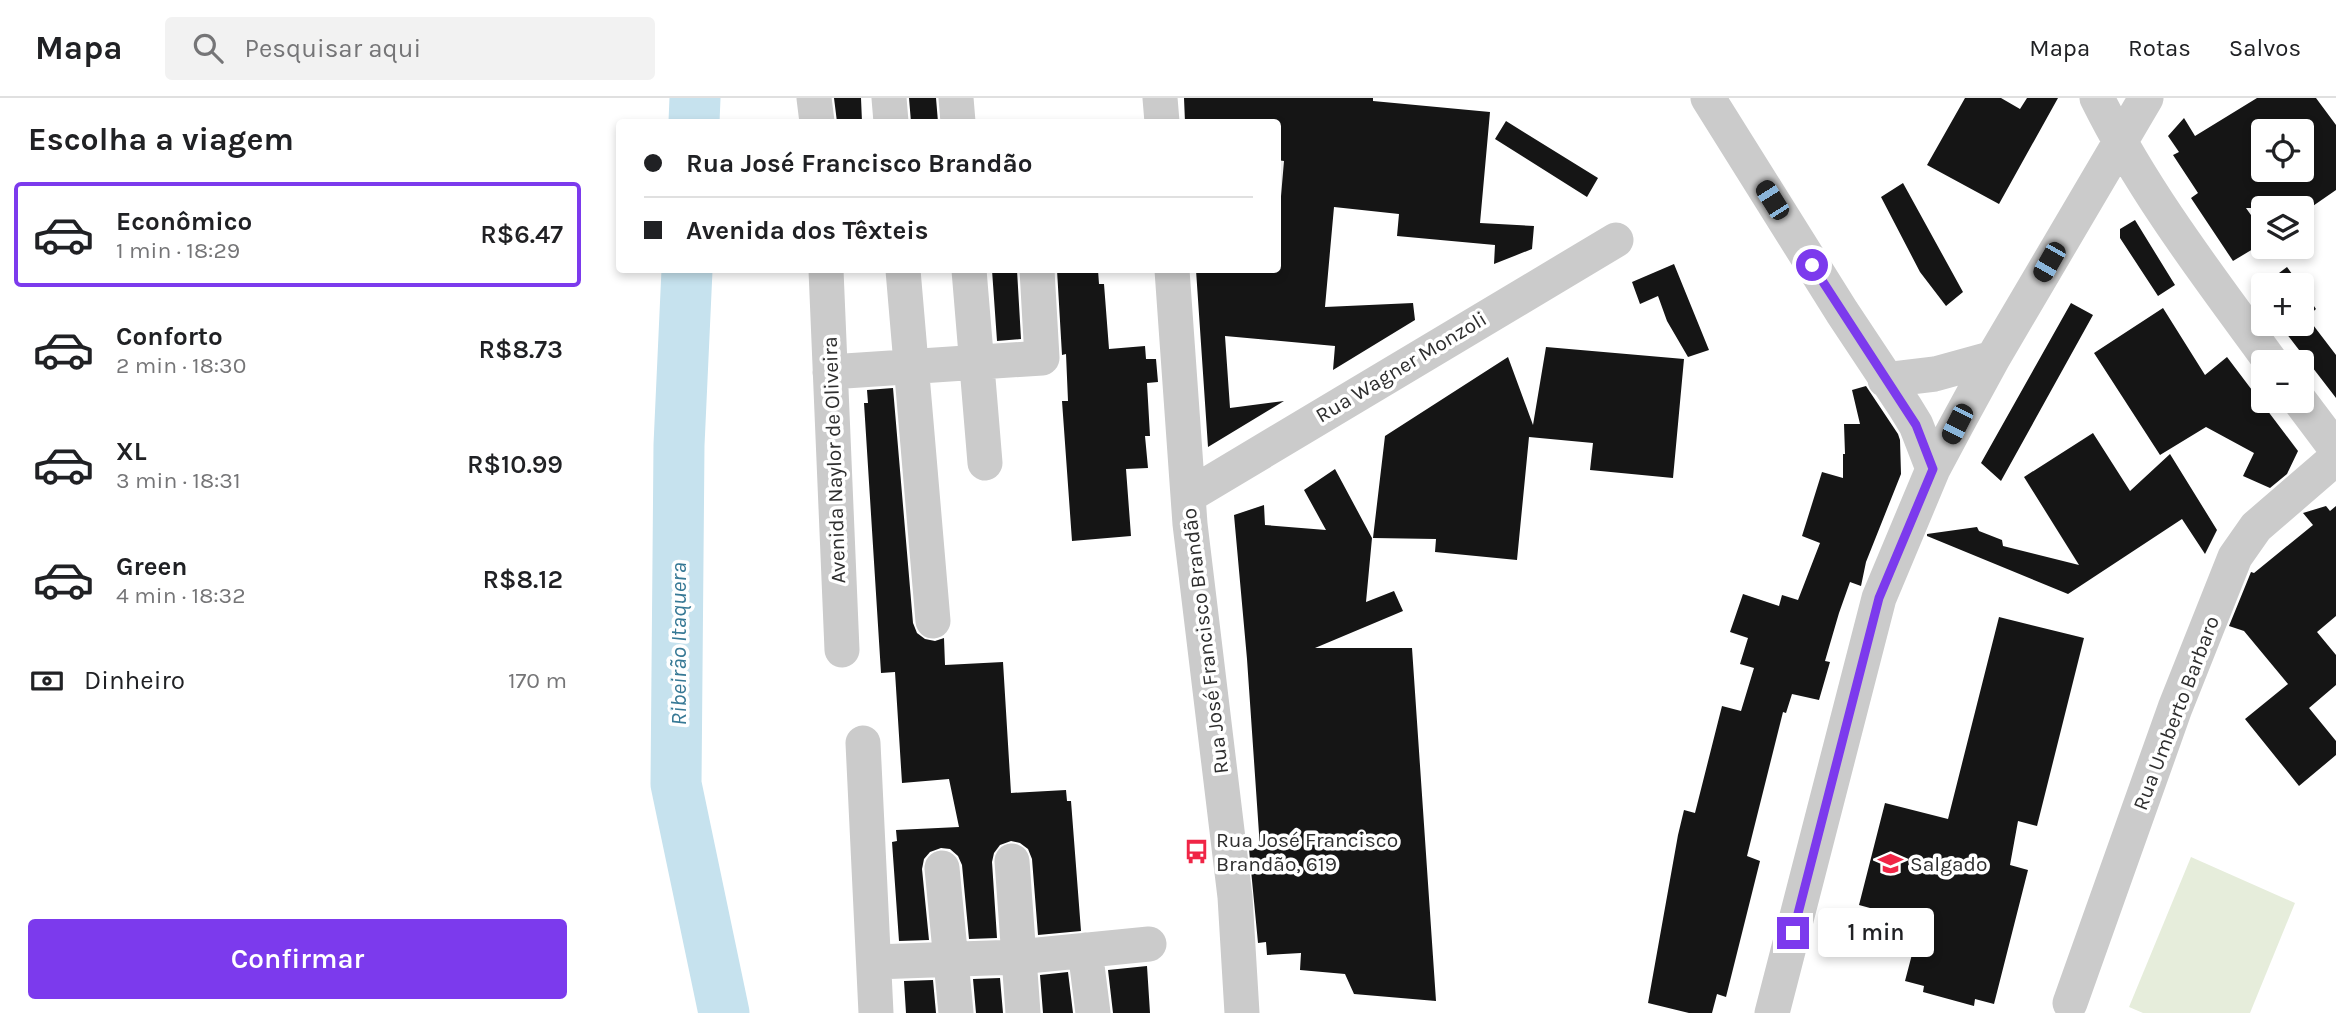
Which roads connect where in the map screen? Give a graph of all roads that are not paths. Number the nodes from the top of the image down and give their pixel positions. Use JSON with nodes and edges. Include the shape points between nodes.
{"nodes":[{"id":1,"x":814,"y":98,"type":"edge"},
{"id":2,"x":889,"y":98,"type":"edge"},
{"id":3,"x":956,"y":98,"type":"edge"},
{"id":4,"x":1160,"y":98,"type":"edge"},
{"id":5,"x":1709,"y":98,"type":"edge"},
{"id":6,"x":2097,"y":98,"type":"edge"},
{"id":7,"x":2146,"y":98,"type":"edge"},
{"id":8,"x":817,"y":119,"type":"edge"},
{"id":9,"x":891,"y":119,"type":"edge"},
{"id":10,"x":958,"y":119,"type":"edge"},
{"id":11,"x":1162,"y":119,"type":"edge"},
{"id":12,"x":2119,"y":143,"type":"junction"},
{"id":13,"x":1616,"y":240,"type":"dead end"},
{"id":14,"x":826,"y":273,"type":"edge"},
{"id":15,"x":903,"y":273,"type":"edge"},
{"id":16,"x":969,"y":273,"type":"edge"},
{"id":17,"x":1037,"y":273,"type":"edge"},
{"id":18,"x":1173,"y":273,"type":"edge"},
{"id":19,"x":2262,"y":350,"type":"edge"},
{"id":20,"x":1993,"y":358,"type":"junction"},
{"id":21,"x":977,"y":363,"type":"junction"},
{"id":22,"x":911,"y":367,"type":"junction"},
{"id":23,"x":830,"y":372,"type":"junction"},
{"id":24,"x":1885,"y":380,"type":"junction"},
{"id":25,"x":2309,"y":413,"type":"edge"},
{"id":26,"x":2336,"y":449,"type":"edge"},
{"id":27,"x":2336,"y":458,"type":"edge"},
{"id":28,"x":985,"y":463,"type":"dead end"},
{"id":29,"x":1933,"y":469,"type":"junction"},
{"id":30,"x":1188,"y":496,"type":"junction"},
{"id":31,"x":933,"y":621,"type":"dead end"},
{"id":32,"x":842,"y":650,"type":"dead end"},
{"id":33,"x":863,"y":743,"type":"dead end"},
{"id":34,"x":1012,"y":860,"type":"dead end"},
{"id":35,"x":942,"y":868,"type":"dead end"},
{"id":36,"x":1149,"y":944,"type":"dead end"},
{"id":37,"x":1085,"y":950,"type":"junction"},
{"id":38,"x":1018,"y":957,"type":"junction"},
{"id":39,"x":950,"y":961,"type":"junction"},
{"id":40,"x":874,"y":962,"type":"junction"},
{"id":41,"x":2070,"y":1003,"type":"dead end"},
{"id":42,"x":876,"y":1013,"type":"edge"},
{"id":43,"x":956,"y":1013,"type":"edge"},
{"id":44,"x":1023,"y":1013,"type":"edge"},
{"id":45,"x":1093,"y":1013,"type":"edge"},
{"id":46,"x":1242,"y":1013,"type":"edge"},
{"id":47,"x":1772,"y":1013,"type":"edge"}],
"edges":[{"from":1,"to":8,"type":"street"},
{"from":2,"to":9,"type":"street"},
{"from":3,"to":10,"type":"street"},
{"from":4,"to":11,"type":"street"},
{"from":5,"to":24,"type":"street"},
{"from":6,"to":12,"type":"street"},
{"from":7,"to":12,"type":"street"},
{"from":12,"to":19,"type":"street","via":[[2170,224]]},
{"from":12,"to":20,"type":"street"},
{"from":13,"to":30,"type":"street","name":"Rua Wagner Monzoli"},
{"from":14,"to":23,"type":"street","name":"Avenida Naylor de Oliveira"},
{"from":15,"to":22,"type":"street"},
{"from":16,"to":21,"type":"street"},
{"from":17,"to":21,"type":"street","via":[[1042,358]]},
{"from":18,"to":30,"type":"street","name":"Rua José Francisco Brandão"},
{"from":20,"to":24,"type":"street"},
{"from":20,"to":29,"type":"street"},
{"from":21,"to":22,"type":"street"},
{"from":21,"to":28,"type":"street"},
{"from":22,"to":23,"type":"street"},
{"from":22,"to":31,"type":"street"},
{"from":23,"to":32,"type":"street","name":"Avenida Naylor de Oliveira"},
{"from":24,"to":29,"type":"street","via":[[1916,425]]},
{"from":25,"to":26,"type":"street"},
{"from":27,"to":41,"type":"street","name":"Rua Umberto Barbaro","via":[[2256,527],[2235,557],[2175,708]]},
{"from":29,"to":47,"type":"street","via":[[1879,598]]},
{"from":30,"to":46,"type":"street","name":"Rua José Francisco Brandão","via":[[1235,897]]},
{"from":33,"to":40,"type":"street"},
{"from":34,"to":38,"type":"street"},
{"from":35,"to":39,"type":"street"},
{"from":36,"to":37,"type":"street"},
{"from":37,"to":38,"type":"street"},
{"from":37,"to":45,"type":"street"},
{"from":38,"to":39,"type":"street"},
{"from":38,"to":44,"type":"street"},
{"from":39,"to":40,"type":"street"},
{"from":39,"to":43,"type":"street"},
{"from":40,"to":42,"type":"street"}]}
